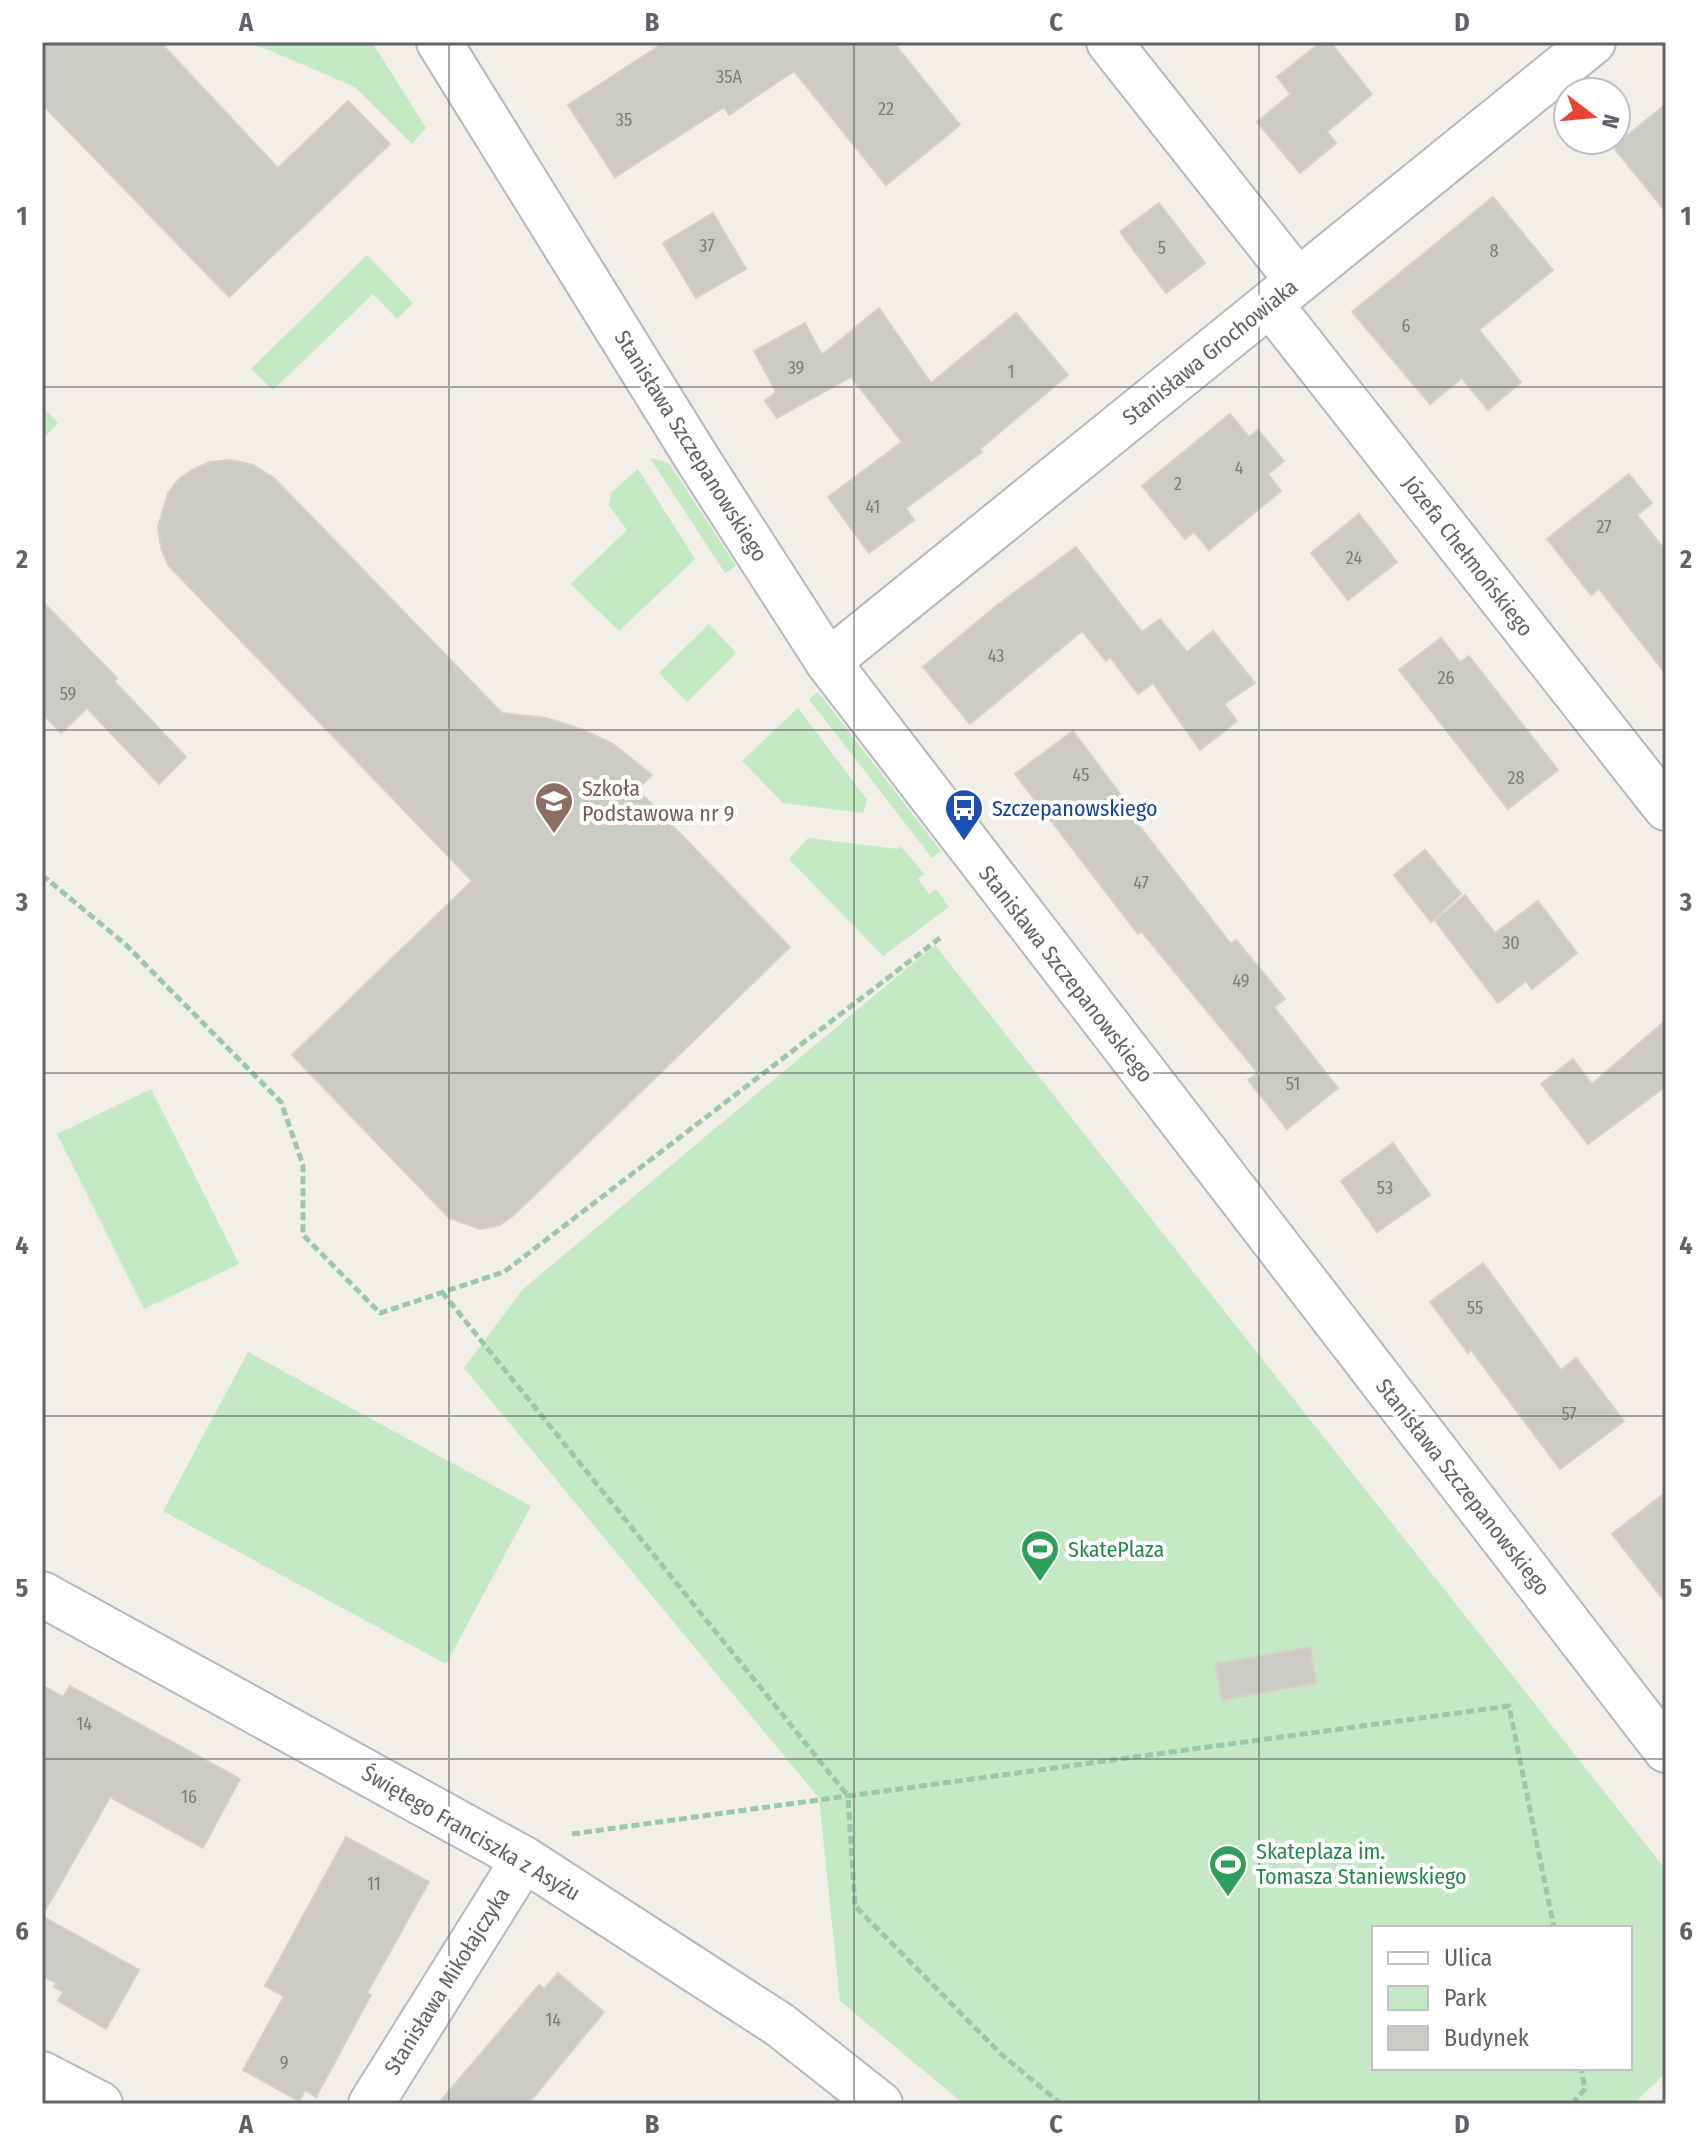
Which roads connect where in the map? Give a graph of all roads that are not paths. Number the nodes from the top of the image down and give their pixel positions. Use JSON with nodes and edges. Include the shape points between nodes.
{"nodes":[{"id":1,"x":439,"y":42,"type":"edge"},
{"id":2,"x":1109,"y":42,"type":"edge"},
{"id":3,"x":1593,"y":42,"type":"edge"},
{"id":4,"x":1284,"y":292,"type":"junction"},
{"id":5,"x":828,"y":662,"type":"junction"},
{"id":6,"x":1666,"y":808,"type":"edge"},
{"id":7,"x":42,"y":1594,"type":"edge"},
{"id":8,"x":1666,"y":1750,"type":"edge"},
{"id":9,"x":524,"y":1859,"type":"junction"},
{"id":10,"x":42,"y":2074,"type":"edge"},
{"id":11,"x":100,"y":2104,"type":"edge"},
{"id":12,"x":371,"y":2104,"type":"edge"},
{"id":13,"x":880,"y":2104,"type":"edge"}],
"edges":[{"from":1,"to":5,"type":"street","name":"Stanisława Szczepanowskiego"},
{"from":2,"to":4,"type":"street","name":"Józefa Chełmońskiego"},
{"from":3,"to":4,"type":"street","name":"Stanisława Grochowiaka"},
{"from":4,"to":5,"type":"street","name":"Stanisława Grochowiaka"},
{"from":4,"to":6,"type":"street","name":"Józefa Chełmońskiego"},
{"from":5,"to":8,"type":"street","name":"Stanisława Szczepanowskiego"},
{"from":7,"to":9,"type":"street","name":"Świętego Franciszka z Asyżu"},
{"from":9,"to":12,"type":"street","name":"Stanisława Mikołajczyka"},
{"from":9,"to":13,"type":"street","name":"Świętego Franciszka z Asyżu","via":[[780,2025]]},
{"from":10,"to":11,"type":"street"}]}
